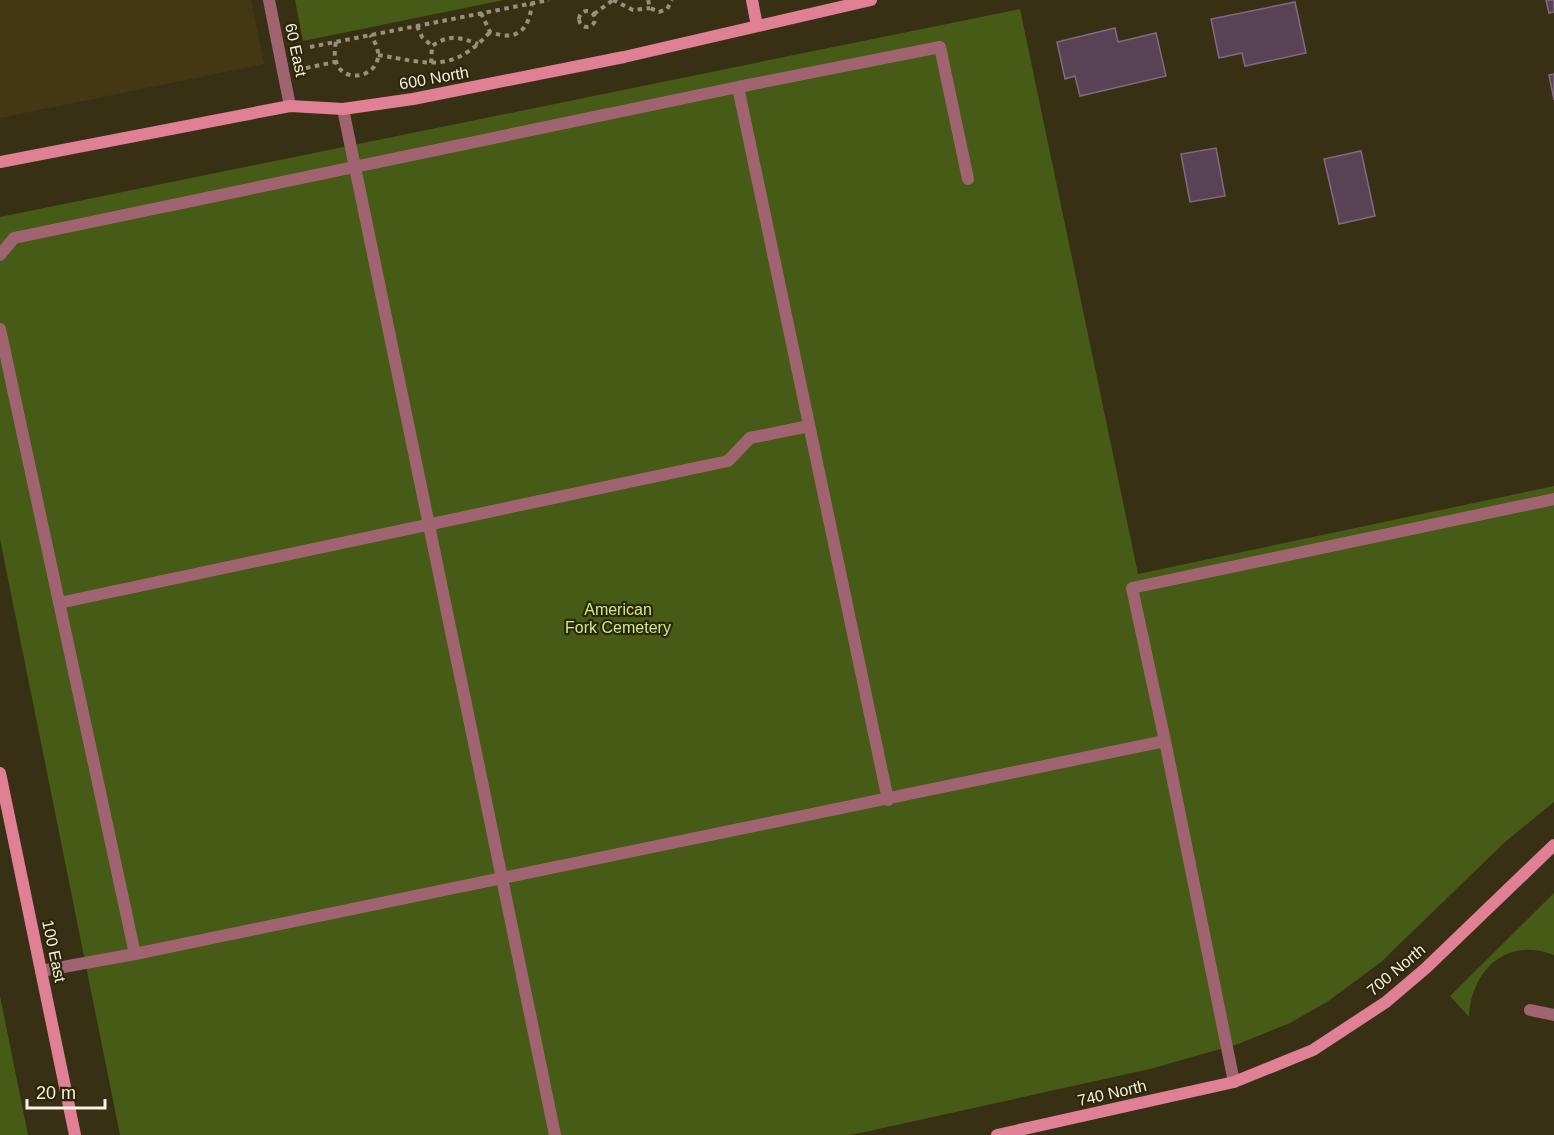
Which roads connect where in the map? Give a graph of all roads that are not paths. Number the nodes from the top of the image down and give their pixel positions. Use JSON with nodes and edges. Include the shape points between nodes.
{"nodes":[{"id":1,"x":268,"y":0,"type":"edge"},
{"id":2,"x":752,"y":0,"type":"edge"},
{"id":3,"x":871,"y":0,"type":"edge"},
{"id":4,"x":757,"y":26,"type":"junction"},
{"id":5,"x":738,"y":87,"type":"junction"},
{"id":6,"x":290,"y":106,"type":"junction"},
{"id":7,"x":343,"y":109,"type":"junction"},
{"id":8,"x":0,"y":162,"type":"edge"},
{"id":9,"x":355,"y":167,"type":"junction"},
{"id":10,"x":968,"y":178,"type":"dead end"},
{"id":11,"x":0,"y":255,"type":"edge"},
{"id":12,"x":0,"y":329,"type":"edge"},
{"id":13,"x":809,"y":426,"type":"junction"},
{"id":14,"x":1554,"y":499,"type":"edge"},
{"id":15,"x":428,"y":525,"type":"junction"},
{"id":16,"x":59,"y":603,"type":"junction"},
{"id":17,"x":1165,"y":741,"type":"junction"},
{"id":18,"x":0,"y":773,"type":"edge"},
{"id":19,"x":888,"y":800,"type":"junction"},
{"id":20,"x":1554,"y":845,"type":"edge"},
{"id":21,"x":501,"y":879,"type":"junction"},
{"id":22,"x":135,"y":954,"type":"junction"},
{"id":23,"x":41,"y":971,"type":"junction"},
{"id":24,"x":1530,"y":1010,"type":"dead end"},
{"id":25,"x":1554,"y":1015,"type":"edge"},
{"id":26,"x":1234,"y":1082,"type":"junction"},
{"id":27,"x":75,"y":1135,"type":"edge"},
{"id":28,"x":555,"y":1135,"type":"edge"},
{"id":29,"x":997,"y":1135,"type":"edge"}],
"edges":[{"from":1,"to":6,"type":"street","name":"60 East"},
{"from":2,"to":4,"type":"street"},
{"from":3,"to":4,"type":"street","name":"600 North"},
{"from":4,"to":7,"type":"street","name":"600 North","via":[[487,85]]},
{"from":5,"to":9,"type":"street"},
{"from":5,"to":10,"type":"street","via":[[940,47]]},
{"from":5,"to":13,"type":"street"},
{"from":6,"to":7,"type":"street","name":"600 North"},
{"from":6,"to":8,"type":"street","name":"600 North"},
{"from":7,"to":9,"type":"street"},
{"from":9,"to":11,"type":"street","via":[[14,238]]},
{"from":9,"to":15,"type":"street"},
{"from":12,"to":16,"type":"street"},
{"from":13,"to":15,"type":"street","via":[[750,438],[728,461]]},
{"from":13,"to":19,"type":"street"},
{"from":14,"to":17,"type":"street","via":[[1132,588]]},
{"from":15,"to":16,"type":"street"},
{"from":15,"to":21,"type":"street"},
{"from":16,"to":22,"type":"street"},
{"from":17,"to":19,"type":"street"},
{"from":17,"to":26,"type":"street"},
{"from":18,"to":23,"type":"street","name":"100 East"},
{"from":19,"to":21,"type":"street"},
{"from":20,"to":26,"type":"street","name":"700 North","via":[[1386,1002],[1312,1050]]},
{"from":21,"to":22,"type":"street"},
{"from":21,"to":28,"type":"street"},
{"from":22,"to":23,"type":"street"},
{"from":23,"to":27,"type":"street","name":"100 East"},
{"from":24,"to":25,"type":"street"},
{"from":26,"to":29,"type":"street","name":"740 North"}]}
